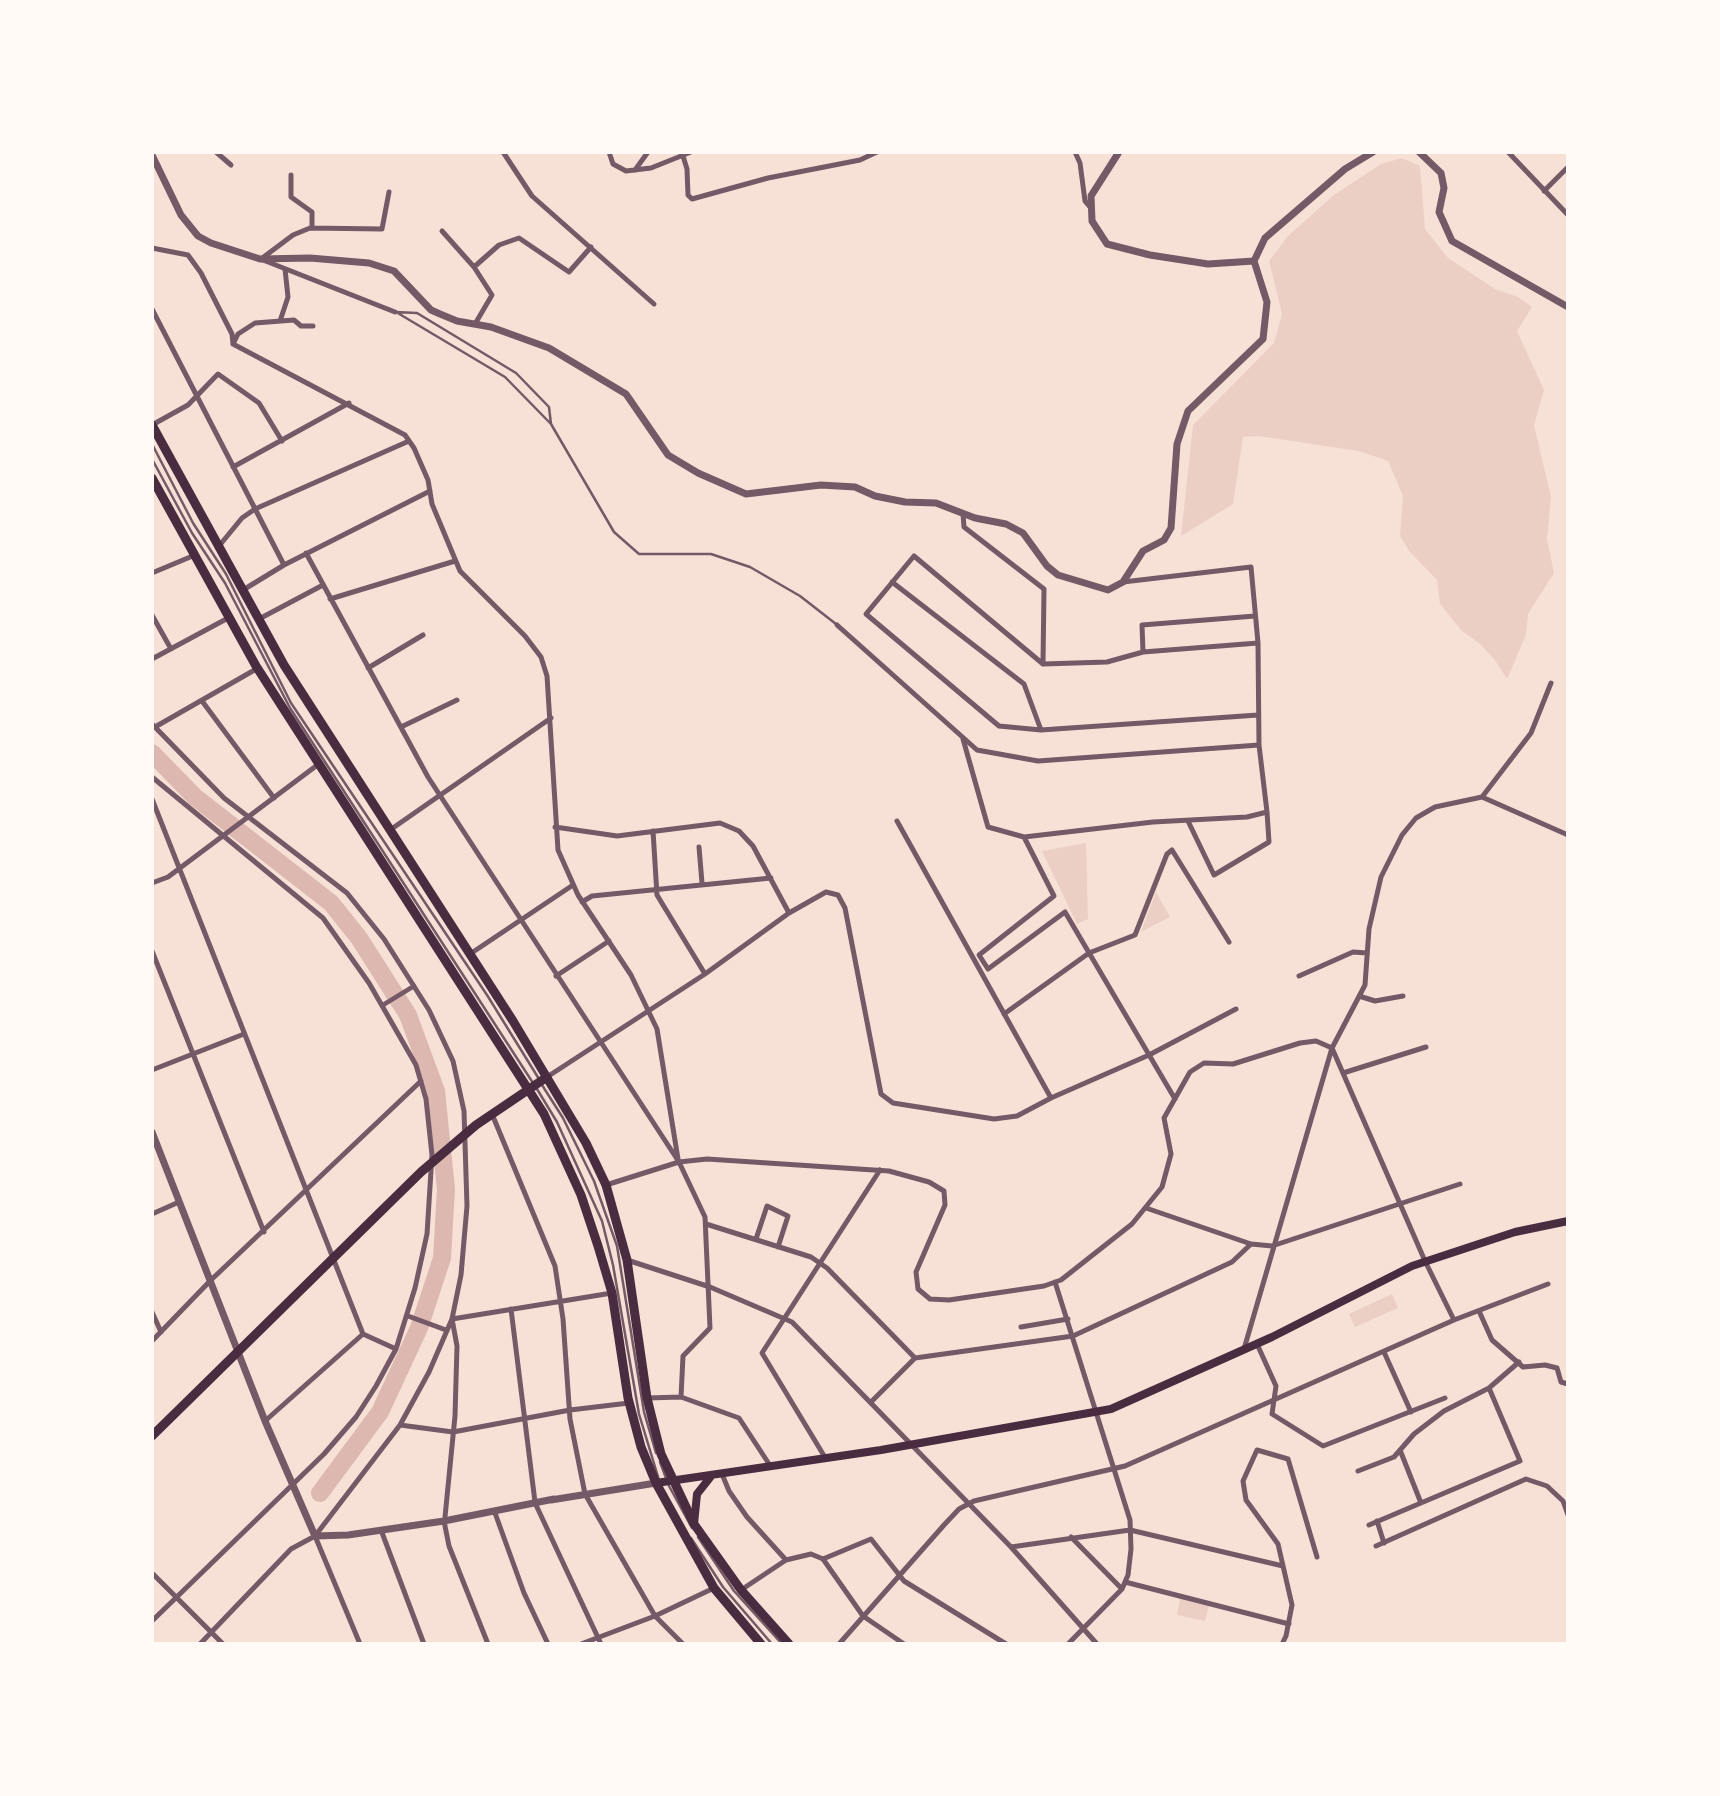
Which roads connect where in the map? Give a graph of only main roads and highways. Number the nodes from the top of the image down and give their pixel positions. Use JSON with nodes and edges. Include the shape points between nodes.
{"nodes":[{"id":1,"x":152,"y":425,"type":"edge"},
{"id":2,"x":152,"y":478,"type":"edge"},
{"id":3,"x":538,"y":1084,"type":"junction"},
{"id":4,"x":1568,"y":1221,"type":"edge"},
{"id":5,"x":152,"y":1436,"type":"edge"},
{"id":6,"x":712,"y":1475,"type":"junction"},
{"id":7,"x":664,"y":1482,"type":"junction"},
{"id":8,"x":694,"y":1524,"type":"junction"},
{"id":9,"x":761,"y":1644,"type":"edge"},
{"id":10,"x":789,"y":1644,"type":"edge"}],
"edges":[{"from":1,"to":3,"type":"main road","via":[[284,665],[470,954]]},
{"from":2,"to":3,"type":"main road","via":[[258,668]]},
{"from":3,"to":5,"type":"main road","via":[[476,1125],[421,1172]]},
{"from":3,"to":7,"type":"main road","via":[[544,1114],[581,1195],[612,1293],[629,1403],[641,1447]]},
{"from":3,"to":7,"type":"main road","via":[[586,1143],[606,1185],[627,1260]]},
{"from":4,"to":6,"type":"main road","via":[[1514,1232],[1424,1261],[1257,1344],[1097,1413]]},
{"from":6,"to":7,"type":"main road"},
{"from":6,"to":8,"type":"main road","via":[[697,1494]]},
{"from":7,"to":8,"type":"main road"},
{"from":7,"to":9,"type":"main road","via":[[714,1588]]},
{"from":8,"to":10,"type":"main road","via":[[741,1590]]}]}
